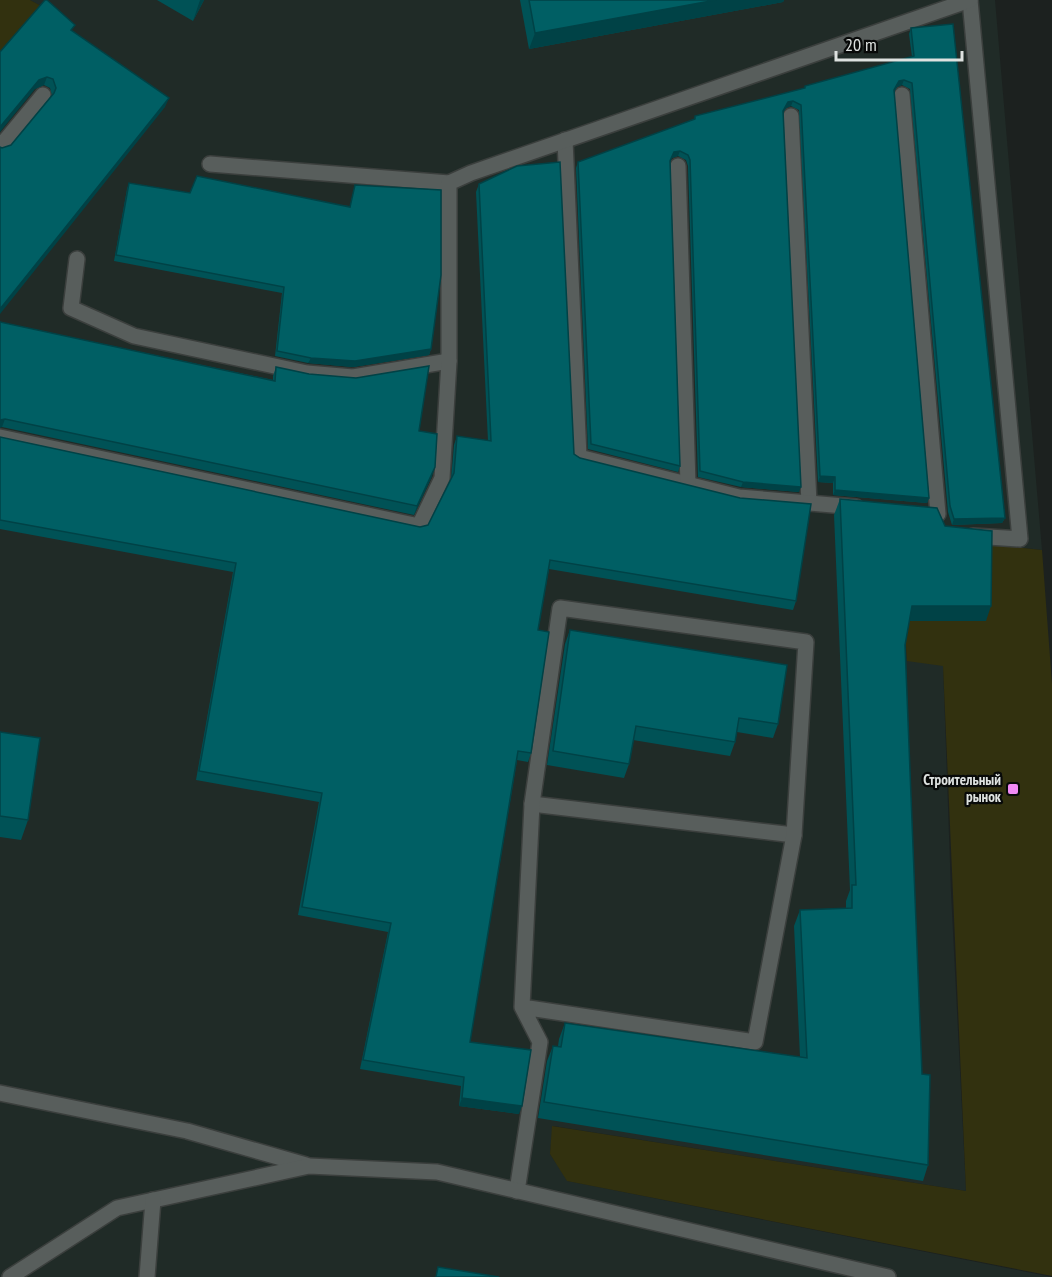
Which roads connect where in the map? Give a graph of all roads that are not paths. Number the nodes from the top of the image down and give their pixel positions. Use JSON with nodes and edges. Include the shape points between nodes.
{"nodes":[{"id":1,"x":970,"y":0,"type":"edge"},
{"id":2,"x":43,"y":95,"type":"edge"},
{"id":3,"x":902,"y":95,"type":"dead end"},
{"id":4,"x":791,"y":116,"type":"dead end"},
{"id":5,"x":565,"y":140,"type":"junction"},
{"id":6,"x":0,"y":147,"type":"edge"},
{"id":7,"x":210,"y":164,"type":"dead end"},
{"id":8,"x":678,"y":166,"type":"dead end"},
{"id":9,"x":450,"y":183,"type":"junction"},
{"id":10,"x":77,"y":259,"type":"dead end"},
{"id":11,"x":449,"y":361,"type":"junction"},
{"id":12,"x":0,"y":437,"type":"edge"},
{"id":13,"x":688,"y":483,"type":"junction"},
{"id":14,"x":809,"y":503,"type":"junction"},
{"id":15,"x":868,"y":508,"type":"edge"},
{"id":16,"x":935,"y":517,"type":"edge"},
{"id":17,"x":956,"y":535,"type":"edge"},
{"id":18,"x":532,"y":804,"type":"junction"},
{"id":19,"x":794,"y":835,"type":"junction"},
{"id":20,"x":522,"y":1007,"type":"junction"},
{"id":21,"x":0,"y":1093,"type":"edge"},
{"id":22,"x":309,"y":1166,"type":"junction"},
{"id":23,"x":517,"y":1191,"type":"junction"},
{"id":24,"x":153,"y":1200,"type":"junction"},
{"id":25,"x":10,"y":1277,"type":"edge"},
{"id":26,"x":147,"y":1277,"type":"edge"},
{"id":27,"x":888,"y":1277,"type":"edge"}],
"edges":[{"from":1,"to":5,"type":"street"},
{"from":1,"to":17,"type":"street","via":[[1020,539]]},
{"from":2,"to":6,"type":"street"},
{"from":3,"to":16,"type":"street"},
{"from":4,"to":14,"type":"street"},
{"from":5,"to":9,"type":"street"},
{"from":5,"to":13,"type":"street","via":[[579,457]]},
{"from":7,"to":9,"type":"street"},
{"from":8,"to":13,"type":"street"},
{"from":9,"to":11,"type":"street"},
{"from":10,"to":11,"type":"street","via":[[71,308],[134,336],[307,373],[353,377]]},
{"from":11,"to":12,"type":"street","via":[[442,478],[419,526]]},
{"from":13,"to":14,"type":"street","via":[[739,497]]},
{"from":14,"to":15,"type":"street"},
{"from":18,"to":19,"type":"street"},
{"from":18,"to":19,"type":"street","via":[[560,608],[806,642]]},
{"from":18,"to":20,"type":"street"},
{"from":19,"to":20,"type":"street","via":[[754,1042]]},
{"from":20,"to":23,"type":"street","via":[[540,1042]]},
{"from":21,"to":22,"type":"street","via":[[187,1131]]},
{"from":22,"to":23,"type":"street","via":[[436,1172]]},
{"from":22,"to":24,"type":"street"},
{"from":23,"to":27,"type":"street"},
{"from":24,"to":25,"type":"street","via":[[117,1208]]},
{"from":24,"to":26,"type":"street"}]}
